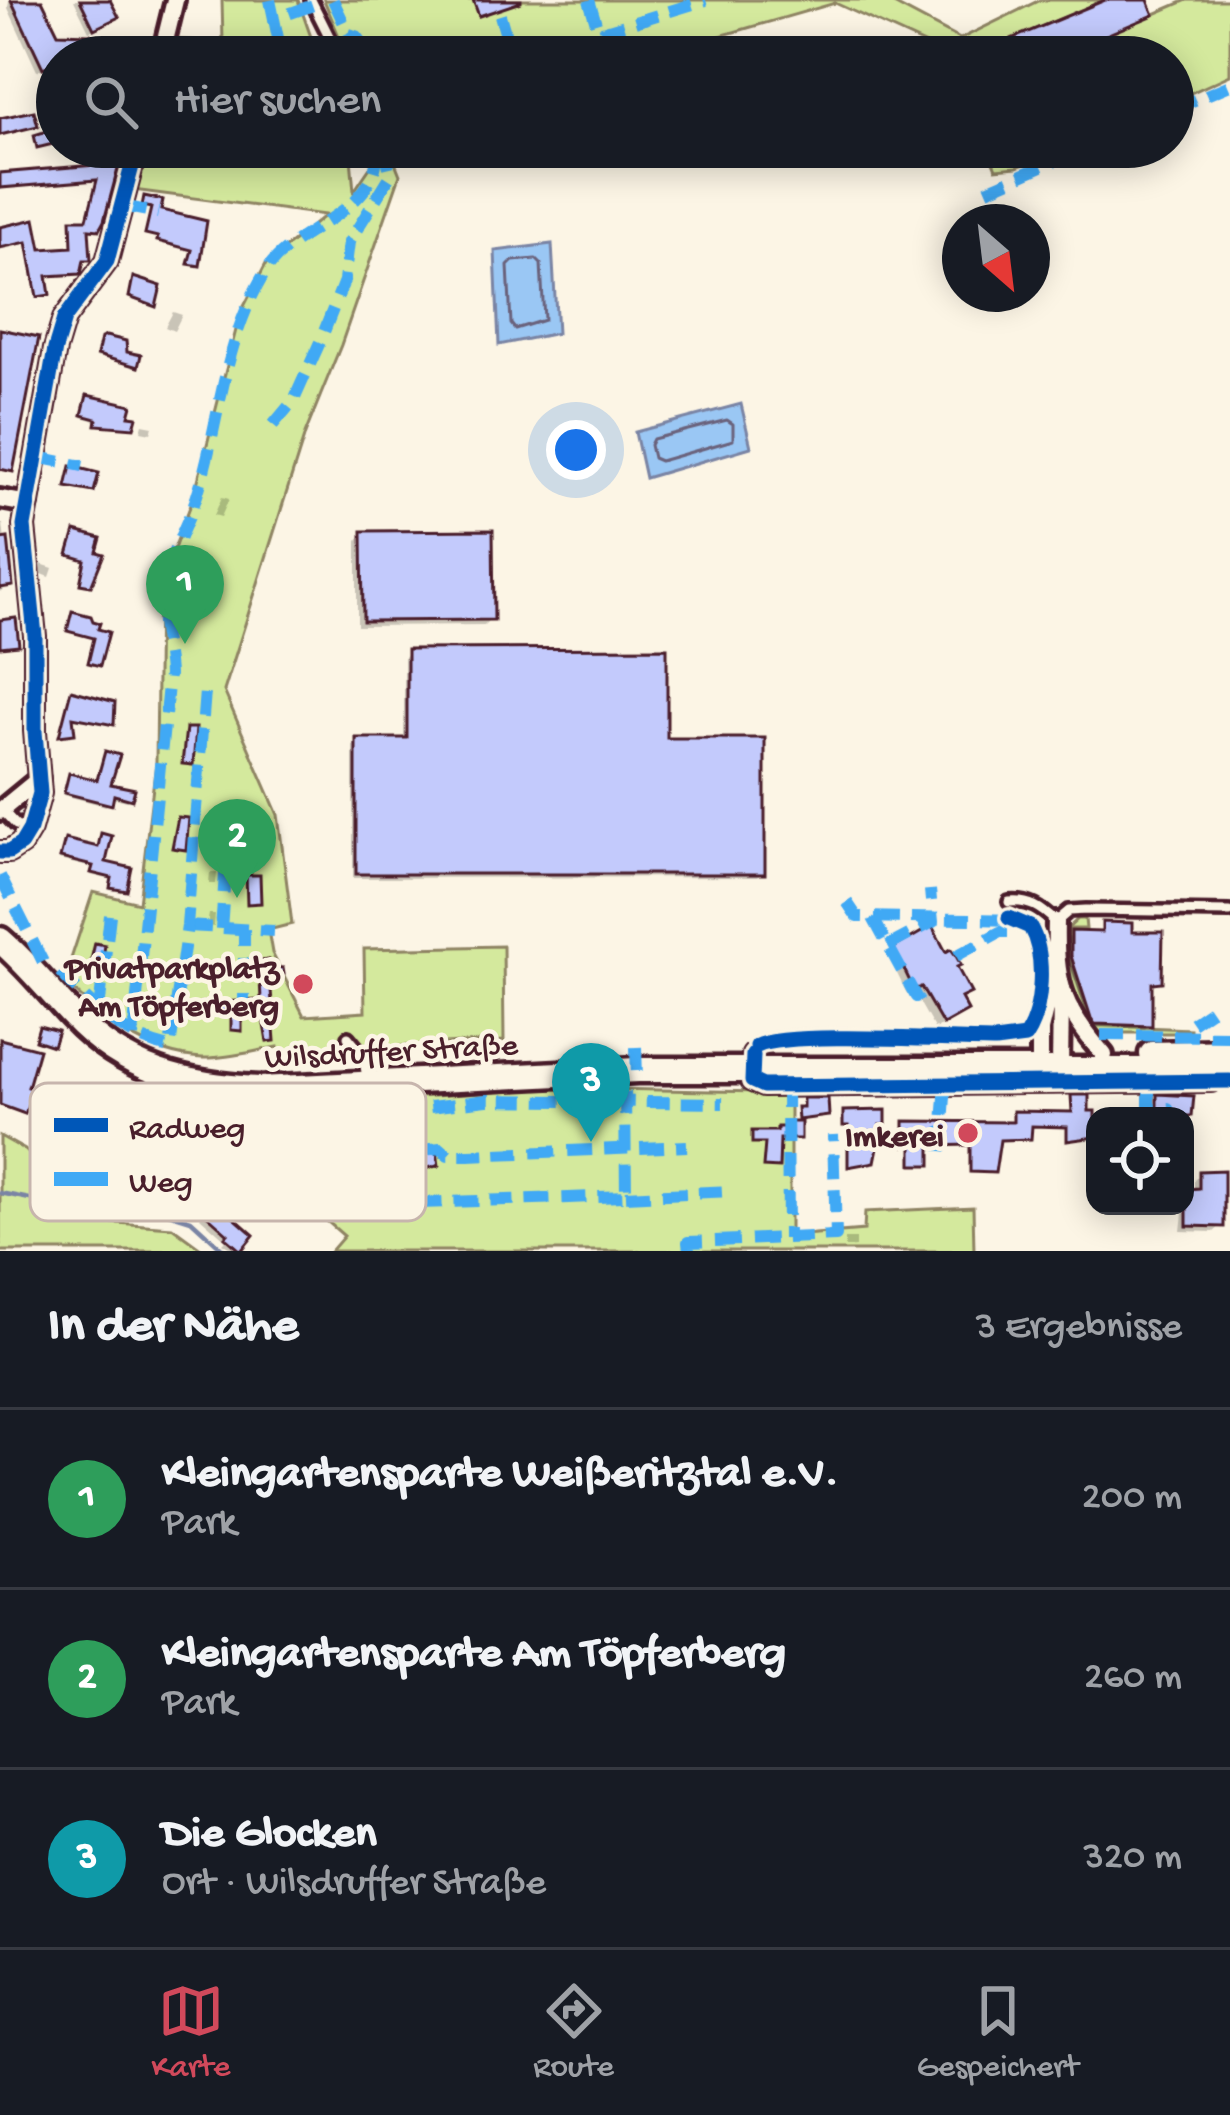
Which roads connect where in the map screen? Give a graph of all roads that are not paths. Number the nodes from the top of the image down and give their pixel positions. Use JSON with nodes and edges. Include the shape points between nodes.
{"nodes":[{"id":1,"x":176,"y":0,"type":"edge"},
{"id":2,"x":311,"y":0,"type":"edge"},
{"id":3,"x":166,"y":36,"type":"edge"},
{"id":4,"x":329,"y":36,"type":"edge"},
{"id":5,"x":131,"y":168,"type":"edge"},
{"id":6,"x":0,"y":499,"type":"edge"},
{"id":7,"x":28,"y":504,"type":"junction"},
{"id":8,"x":39,"y":779,"type":"junction"},
{"id":9,"x":1,"y":811,"type":"edge"},
{"id":10,"x":33,"y":829,"type":"junction"},
{"id":11,"x":0,"y":852,"type":"edge"},
{"id":12,"x":1010,"y":902,"type":"dead end"},
{"id":13,"x":1230,"y":912,"type":"edge"},
{"id":14,"x":1056,"y":922,"type":"junction"},
{"id":15,"x":0,"y":940,"type":"edge"},
{"id":16,"x":1055,"y":968,"type":"junction"},
{"id":17,"x":1061,"y":994,"type":"junction"},
{"id":18,"x":348,"y":1037,"type":"dead end"},
{"id":19,"x":1230,"y":1052,"type":"edge"},
{"id":20,"x":1104,"y":1055,"type":"junction"},
{"id":21,"x":752,"y":1062,"type":"junction"},
{"id":22,"x":1050,"y":1062,"type":"junction"},
{"id":23,"x":1230,"y":1070,"type":"edge"},
{"id":24,"x":367,"y":1075,"type":"junction"},
{"id":25,"x":212,"y":1080,"type":"junction"},
{"id":26,"x":1230,"y":1082,"type":"edge"},
{"id":27,"x":212,"y":1083,"type":"edge"}],
"edges":[{"from":1,"to":3,"type":"street"},
{"from":2,"to":4,"type":"lane"},
{"from":5,"to":7,"type":"street","via":[[107,261],[60,330]]},
{"from":6,"to":7,"type":"street"},
{"from":7,"to":8,"type":"street"},
{"from":8,"to":9,"type":"street"},
{"from":8,"to":10,"type":"street"},
{"from":9,"to":10,"type":"lane"},
{"from":10,"to":11,"type":"street"},
{"from":12,"to":14,"type":"lane","via":[[1023,900]]},
{"from":13,"to":14,"type":"lane","via":[[1086,910]]},
{"from":14,"to":16,"type":"street"},
{"from":15,"to":25,"type":"main road","name":"Wilsdruffer Straße","via":[[75,1018],[141,1068]]},
{"from":16,"to":17,"type":"street"},
{"from":16,"to":22,"type":"street","via":[[1040,1030]]},
{"from":17,"to":20,"type":"street"},
{"from":17,"to":22,"type":"street"},
{"from":18,"to":24,"type":"lane"},
{"from":19,"to":20,"type":"main road","name":"Wilsdruffer Straße"},
{"from":20,"to":22,"type":"main road","name":"Wilsdruffer Straße"},
{"from":21,"to":22,"type":"main road","name":"Wilsdruffer Straße"},
{"from":21,"to":24,"type":"main road","name":"Wilsdruffer Straße","via":[[586,1055]]},
{"from":21,"to":26,"type":"street","name":"Wilsdruffer Straße","via":[[752,1082],[763,1086]]},
{"from":22,"to":23,"type":"main road","name":"Wilsdruffer Straße"},
{"from":24,"to":25,"type":"main road","name":"Wilsdruffer Straße"},
{"from":25,"to":27,"type":"lane"}]}
